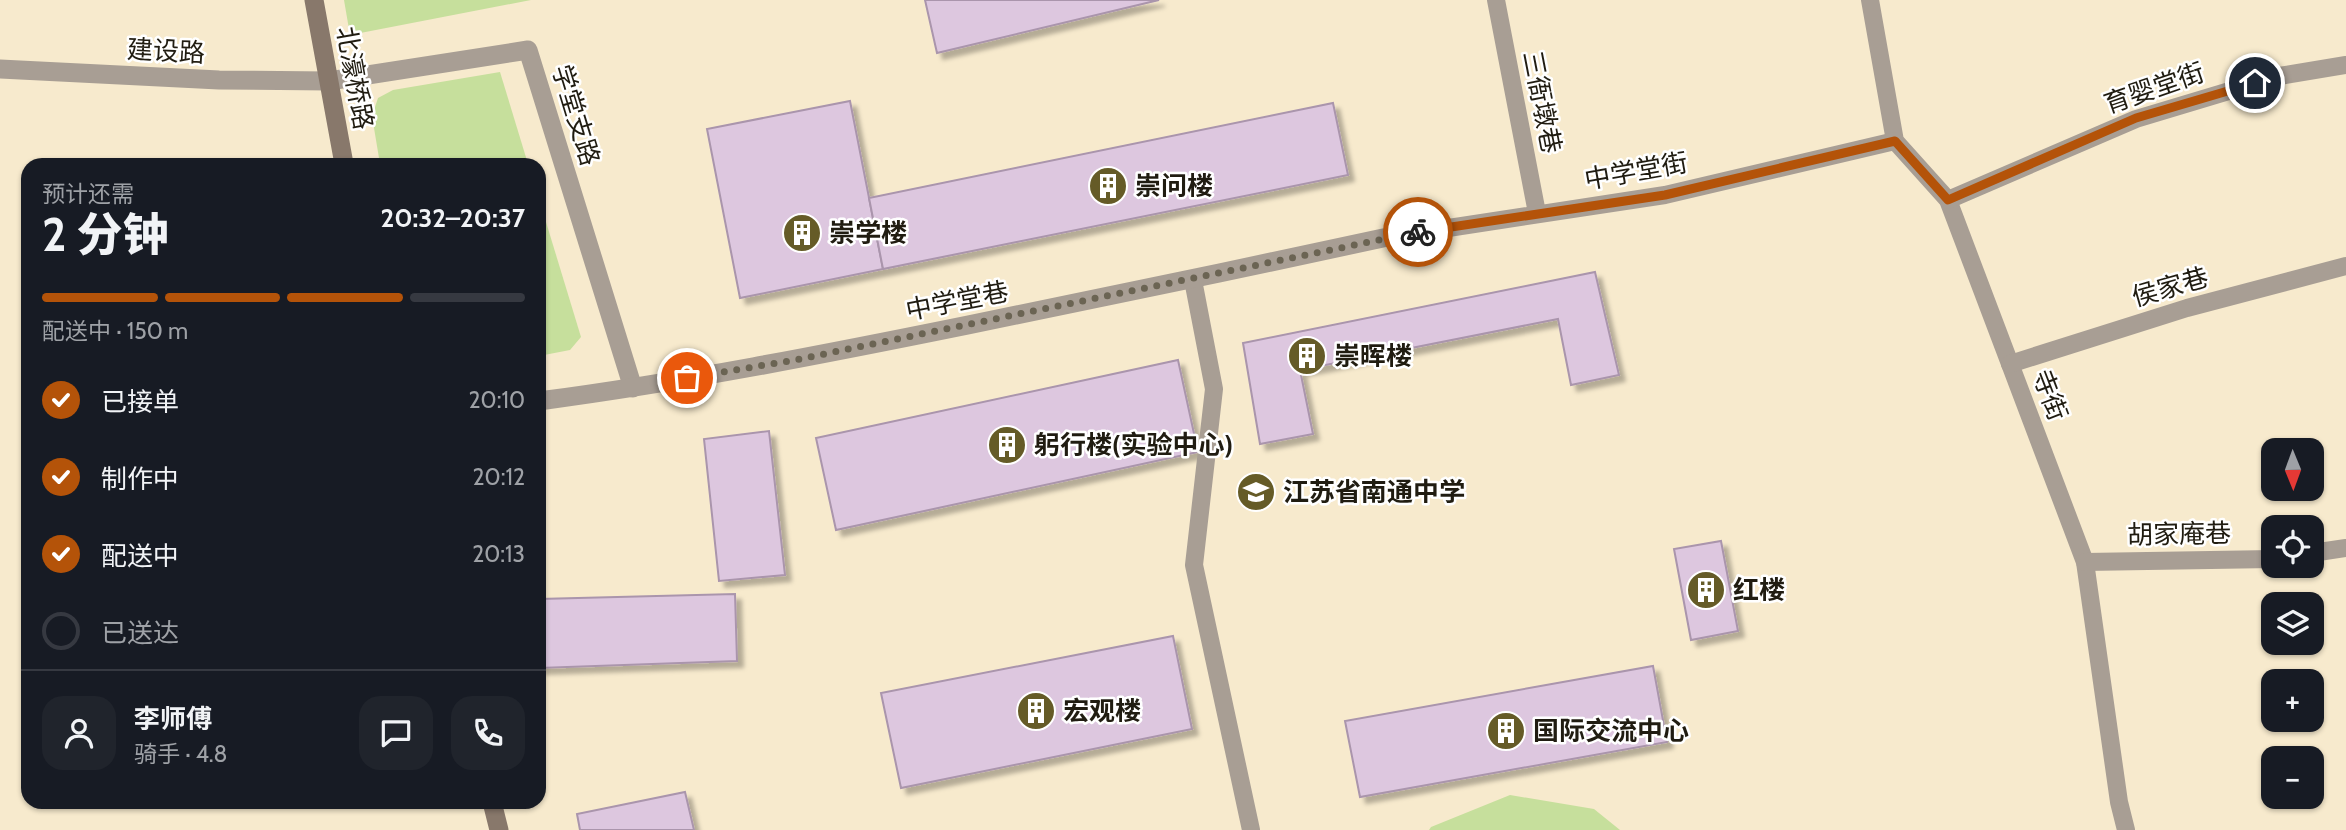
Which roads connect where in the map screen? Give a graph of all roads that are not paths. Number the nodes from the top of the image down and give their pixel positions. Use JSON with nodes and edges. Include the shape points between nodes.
{"nodes":[{"id":1,"x":314,"y":0,"type":"edge"},
{"id":2,"x":1496,"y":0,"type":"edge"},
{"id":3,"x":1870,"y":0,"type":"edge"},
{"id":4,"x":2346,"y":65,"type":"edge"},
{"id":5,"x":0,"y":69,"type":"edge"},
{"id":6,"x":329,"y":81,"type":"junction"},
{"id":7,"x":1895,"y":141,"type":"junction"},
{"id":8,"x":343,"y":158,"type":"edge"},
{"id":9,"x":1948,"y":200,"type":"junction"},
{"id":10,"x":1537,"y":213,"type":"junction"},
{"id":11,"x":1383,"y":237,"type":"joint"},
{"id":12,"x":2346,"y":266,"type":"edge"},
{"id":13,"x":1193,"y":280,"type":"junction"},
{"id":14,"x":2010,"y":364,"type":"junction"},
{"id":15,"x":633,"y":388,"type":"junction"},
{"id":16,"x":546,"y":400,"type":"edge"},
{"id":17,"x":2346,"y":548,"type":"edge"},
{"id":18,"x":2324,"y":551,"type":"edge"},
{"id":19,"x":2261,"y":559,"type":"edge"},
{"id":20,"x":2085,"y":562,"type":"junction"},
{"id":21,"x":494,"y":809,"type":"edge"},
{"id":22,"x":499,"y":830,"type":"edge"},
{"id":23,"x":1251,"y":830,"type":"edge"},
{"id":24,"x":2126,"y":830,"type":"edge"}],
"edges":[{"from":1,"to":6,"type":"main road","name":"北濠桥路"},
{"from":2,"to":10,"type":"lane","name":"三衙墩巷"},
{"from":3,"to":7,"type":"lane"},
{"from":4,"to":9,"type":"lane","name":"育婴堂街","via":[[2279,76],[2136,118]]},
{"from":5,"to":6,"type":"street","name":"建设路"},
{"from":6,"to":8,"type":"main road","name":"北濠桥路"},
{"from":6,"to":15,"type":"street","name":"学堂支路","via":[[528,50]]},
{"from":7,"to":9,"type":"lane","name":"寺街"},
{"from":7,"to":10,"type":"lane","name":"中学堂街","via":[[1665,195]]},
{"from":9,"to":14,"type":"lane","name":"寺街"},
{"from":10,"to":11,"type":"lane","name":"中学堂街"},
{"from":11,"to":13,"type":"street","name":"中学堂巷"},
{"from":12,"to":14,"type":"lane","name":"侯家巷","via":[[2187,308]]},
{"from":13,"to":15,"type":"street","name":"中学堂巷"},
{"from":13,"to":23,"type":"lane","via":[[1214,389],[1194,565]]},
{"from":14,"to":20,"type":"lane","name":"寺街"},
{"from":15,"to":16,"type":"street","name":"中学堂巷"},
{"from":17,"to":18,"type":"lane"},
{"from":19,"to":20,"type":"lane","name":"胡家庵巷"},
{"from":20,"to":24,"type":"lane","name":"寺街"},
{"from":21,"to":22,"type":"main road"}]}
